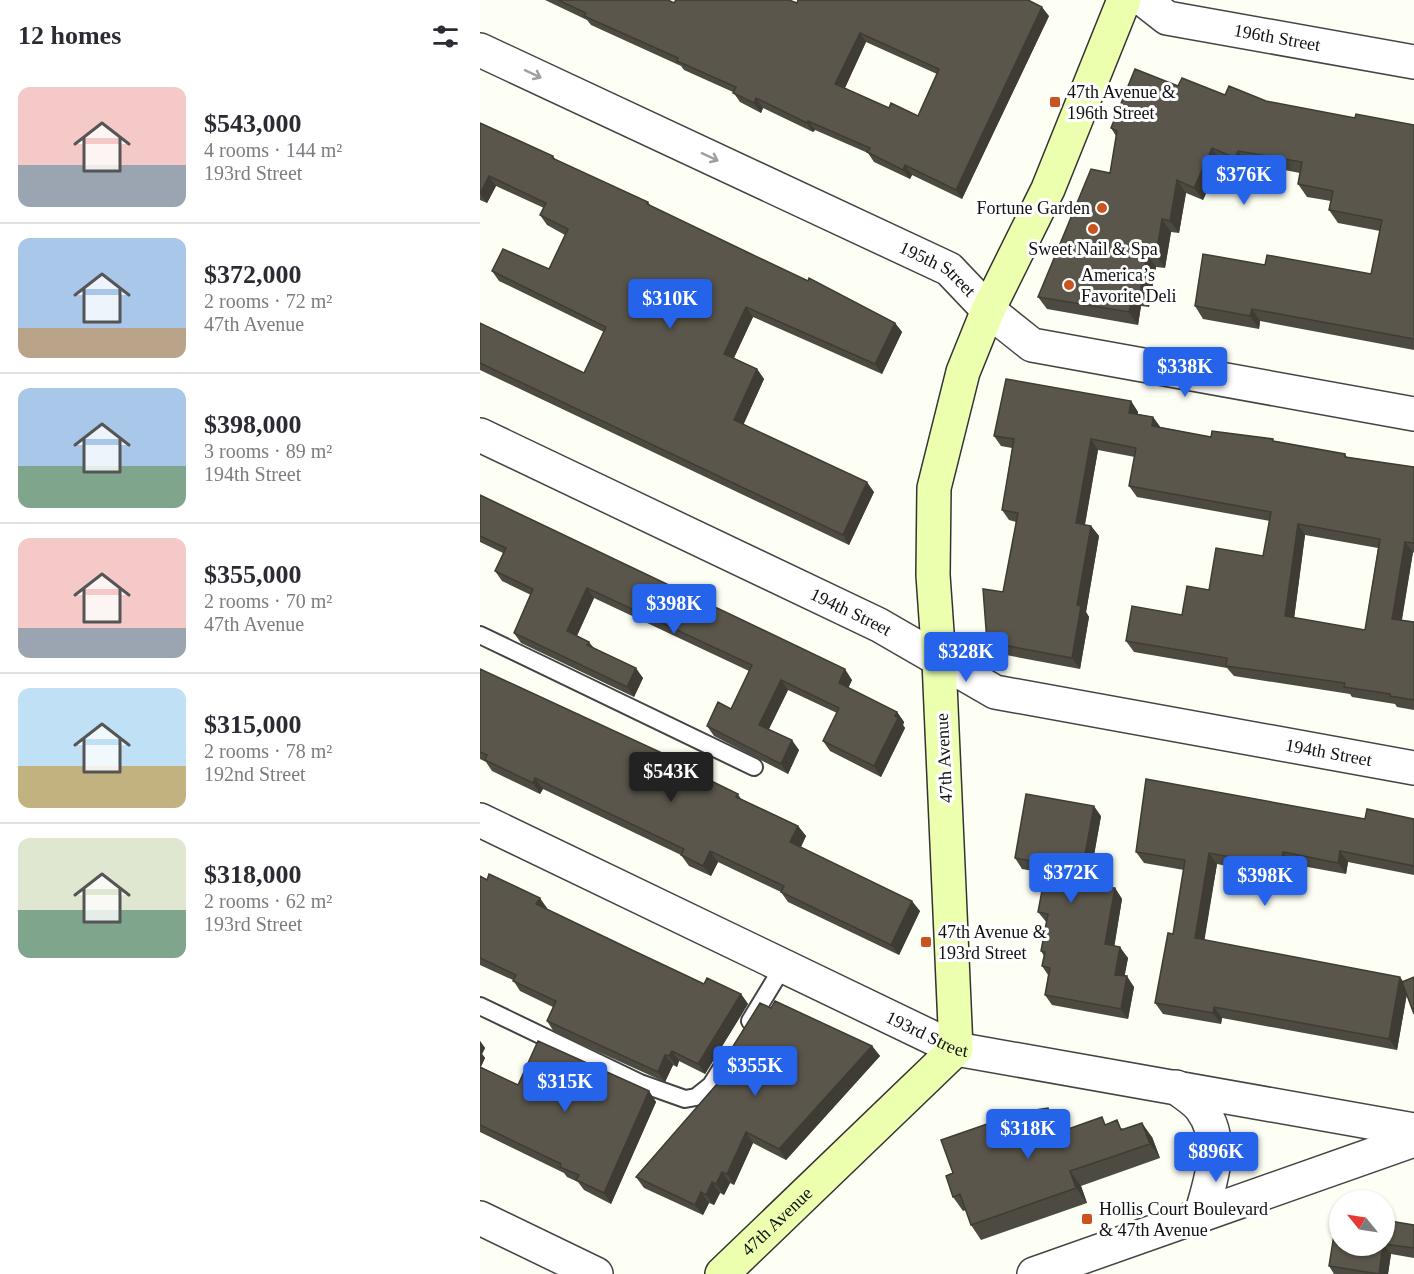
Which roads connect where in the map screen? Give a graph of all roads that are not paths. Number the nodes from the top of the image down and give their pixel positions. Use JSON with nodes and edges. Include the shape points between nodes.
{"nodes":[{"id":1,"x":1124,"y":0,"type":"edge"},
{"id":2,"x":1144,"y":0,"type":"edge"},
{"id":3,"x":480,"y":50,"type":"edge"},
{"id":4,"x":1414,"y":62,"type":"edge"},
{"id":5,"x":988,"y":310,"type":"junction"},
{"id":6,"x":1414,"y":414,"type":"edge"},
{"id":7,"x":480,"y":435,"type":"edge"},
{"id":8,"x":480,"y":635,"type":"edge"},
{"id":9,"x":939,"y":661,"type":"junction"},
{"id":10,"x":754,"y":767,"type":"dead end"},
{"id":11,"x":1414,"y":768,"type":"edge"},
{"id":12,"x":480,"y":820,"type":"edge"},
{"id":13,"x":784,"y":965,"type":"junction"},
{"id":14,"x":480,"y":1006,"type":"edge"},
{"id":15,"x":956,"y":1049,"type":"junction"},
{"id":16,"x":1176,"y":1087,"type":"junction"},
{"id":17,"x":1414,"y":1130,"type":"edge"},
{"id":18,"x":1414,"y":1140,"type":"edge"},
{"id":19,"x":1201,"y":1215,"type":"junction"},
{"id":20,"x":480,"y":1218,"type":"edge"},
{"id":21,"x":597,"y":1274,"type":"edge"},
{"id":22,"x":722,"y":1274,"type":"edge"},
{"id":23,"x":1034,"y":1274,"type":"edge"}],
"edges":[{"from":1,"to":5,"type":"street","name":"47th Avenue","via":[[1048,189]]},
{"from":2,"to":4,"type":"street","name":"196th Street","via":[[1167,18]]},
{"from":3,"to":5,"type":"street","name":"195th Street","one_way":true,"via":[[949,269]]},
{"from":5,"to":6,"type":"street","name":"195th Street","via":[[1032,345]]},
{"from":5,"to":9,"type":"street","name":"47th Avenue","via":[[963,372],[934,488],[933,575]]},
{"from":7,"to":9,"type":"street","name":"194th Street","via":[[879,624]]},
{"from":8,"to":10,"type":"lane"},
{"from":9,"to":11,"type":"street","name":"194th Street","via":[[995,692]]},
{"from":9,"to":15,"type":"street","name":"47th Avenue"},
{"from":12,"to":13,"type":"street","name":"193rd Street"},
{"from":13,"to":14,"type":"lane","via":[[711,1085],[696,1097],[685,1099],[640,1083]]},
{"from":13,"to":15,"type":"street","name":"193rd Street"},
{"from":15,"to":16,"type":"street","name":"193rd Street"},
{"from":15,"to":22,"type":"street","name":"47th Avenue"},
{"from":16,"to":17,"type":"street","name":"193rd Street"},
{"from":16,"to":19,"type":"street","via":[[1201,1107],[1213,1131],[1217,1156]]},
{"from":18,"to":19,"type":"street"},
{"from":19,"to":23,"type":"street"},
{"from":20,"to":21,"type":"street"}]}
